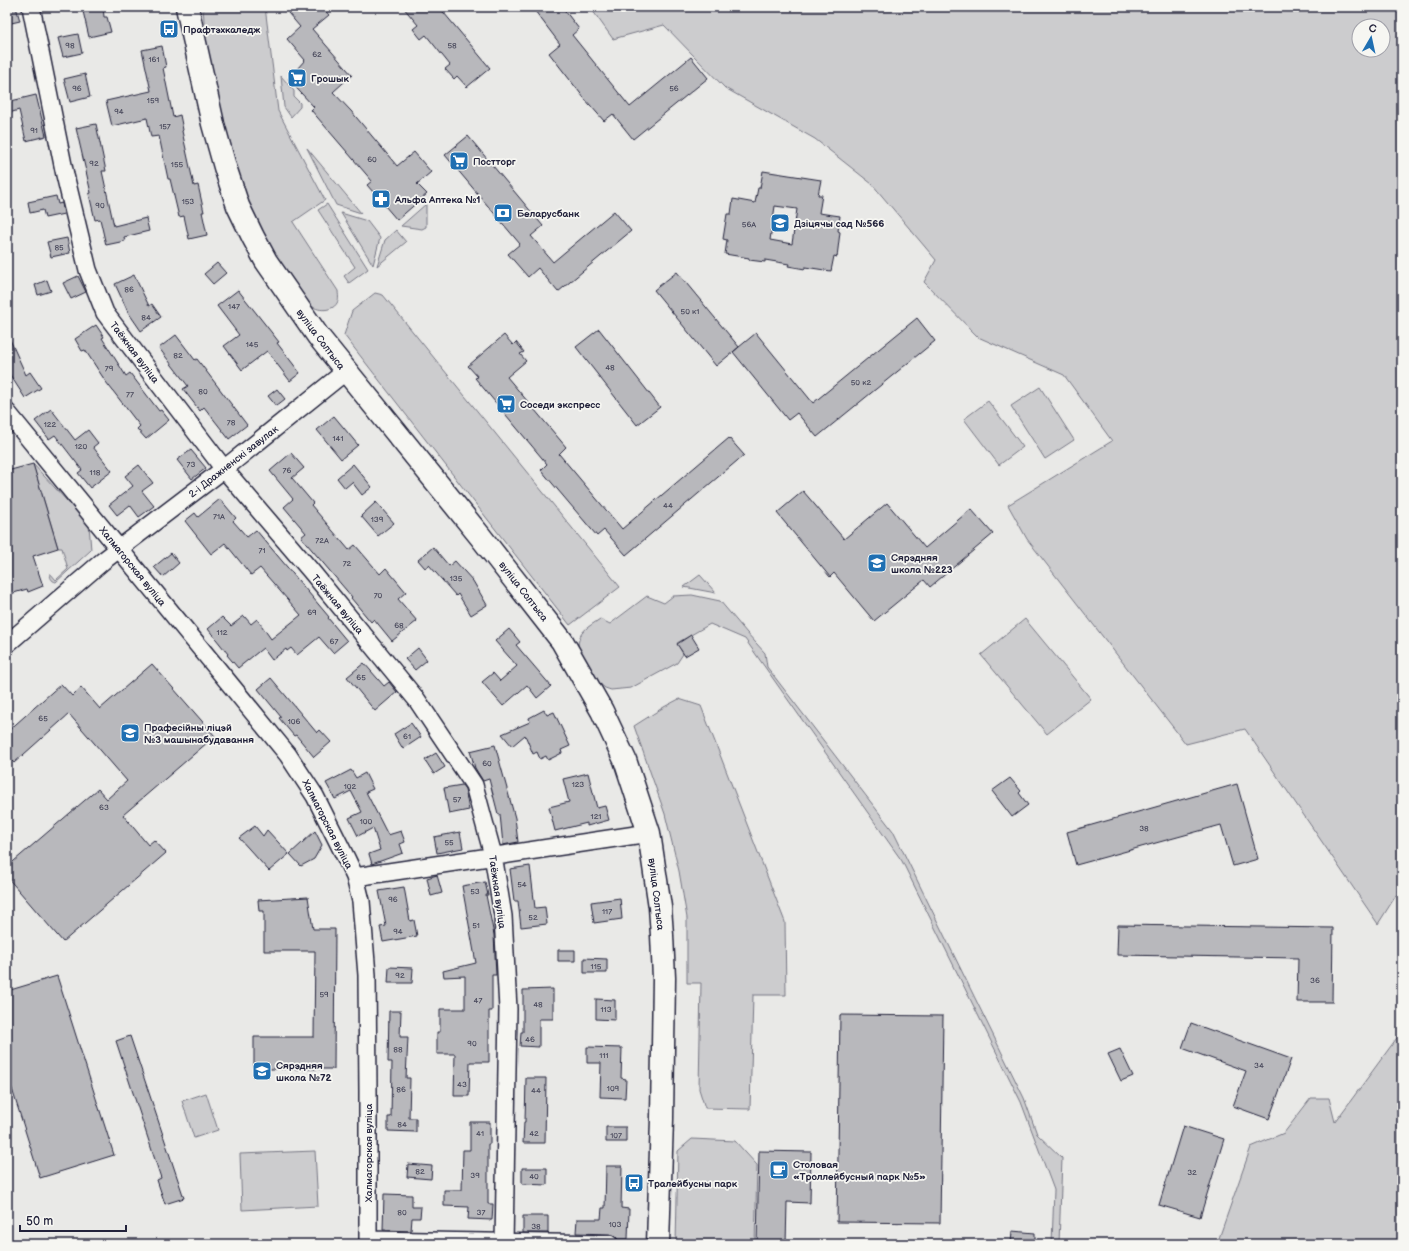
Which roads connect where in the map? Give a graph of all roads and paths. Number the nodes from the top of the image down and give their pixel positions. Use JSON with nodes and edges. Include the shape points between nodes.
{"nodes":[{"id":1,"x":31,"y":7,"type":"edge"},
{"id":2,"x":187,"y":7,"type":"edge"},
{"id":3,"x":346,"y":371,"type":"junction"},
{"id":4,"x":7,"y":412,"type":"edge"},
{"id":5,"x":224,"y":469,"type":"junction"},
{"id":6,"x":119,"y":548,"type":"junction"},
{"id":7,"x":7,"y":644,"type":"edge"},
{"id":8,"x":649,"y":833,"type":"junction"},
{"id":9,"x":493,"y":855,"type":"junction"},
{"id":10,"x":354,"y":877,"type":"junction"},
{"id":11,"x":368,"y":1242,"type":"edge"},
{"id":12,"x":504,"y":1243,"type":"edge"},
{"id":13,"x":609,"y":1244,"type":"edge"},
{"id":14,"x":658,"y":1244,"type":"edge"}],
"edges":[{"from":1,"to":5,"type":"street","name":"Таёжная вуліца","via":[[88,270],[105,312]]},
{"from":2,"to":3,"type":"main road","name":"вуліца Солтыса","via":[[224,167],[238,206],[266,261],[288,295]]},
{"from":3,"to":5,"type":"street","name":"2-і Дражненскі завулак"},
{"from":3,"to":8,"type":"main road","name":"вуліца Солтыса","via":[[562,641],[602,711],[625,760]]},
{"from":4,"to":6,"type":"street","name":"Халмагорская вуліца"},
{"from":5,"to":6,"type":"street","name":"2-і Дражненскі завулак"},
{"from":5,"to":9,"type":"street","name":"Таёжная вуліца","via":[[417,700],[474,785]]},
{"from":6,"to":7,"type":"street","name":"2-і Дражненскі завулак"},
{"from":6,"to":10,"type":"street","name":"Халмагорская вуліца","via":[[288,755],[315,796]]},
{"from":8,"to":9,"type":"street"},
{"from":8,"to":14,"type":"main road","name":"вуліца Солтыса","via":[[660,907],[664,978]]},
{"from":9,"to":10,"type":"street"},
{"from":9,"to":12,"type":"street","name":"Таёжная вуліца","via":[[503,916],[508,1009]]},
{"from":10,"to":11,"type":"street","name":"Халмагорская вуліца","via":[[361,901],[367,975]]},
{"from":11,"to":12,"type":"street"},
{"from":12,"to":13,"type":"street"}]}
